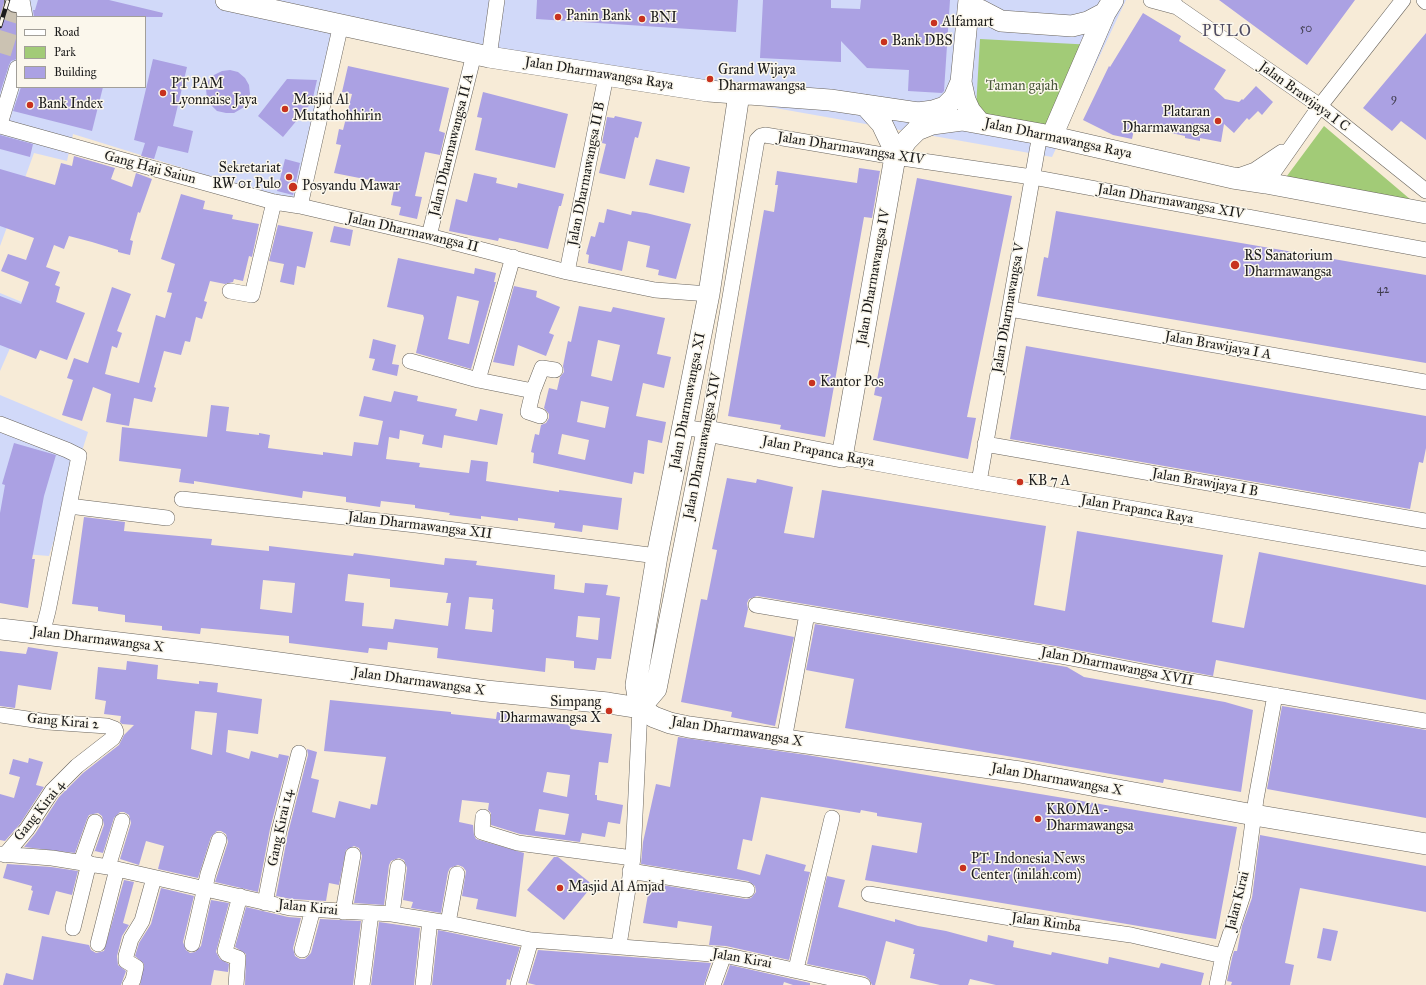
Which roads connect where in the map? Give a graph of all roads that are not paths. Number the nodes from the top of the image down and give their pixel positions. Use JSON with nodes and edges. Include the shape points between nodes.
{"nodes":[{"id":1,"x":226,"y":0,"type":"edge"},
{"id":2,"x":497,"y":0,"type":"edge"},
{"id":3,"x":970,"y":0,"type":"edge"},
{"id":4,"x":1151,"y":0,"type":"edge"},
{"id":5,"x":1403,"y":0,"type":"edge"},
{"id":6,"x":1175,"y":4,"type":"edge"},
{"id":7,"x":1109,"y":7,"type":"edge"},
{"id":8,"x":341,"y":24,"type":"junction"},
{"id":9,"x":482,"y":55,"type":"junction"},
{"id":10,"x":16,"y":71,"type":"edge"},
{"id":11,"x":606,"y":76,"type":"junction"},
{"id":12,"x":961,"y":82,"type":"junction"},
{"id":13,"x":739,"y":94,"type":"junction"},
{"id":14,"x":865,"y":105,"type":"junction"},
{"id":15,"x":1320,"y":106,"type":"junction"},
{"id":16,"x":980,"y":122,"type":"junction"},
{"id":17,"x":0,"y":125,"type":"edge"},
{"id":18,"x":1046,"y":135,"type":"junction"},
{"id":19,"x":1293,"y":144,"type":"junction"},
{"id":20,"x":894,"y":160,"type":"junction"},
{"id":21,"x":1032,"y":178,"type":"junction"},
{"id":22,"x":1233,"y":178,"type":"junction"},
{"id":23,"x":1266,"y":183,"type":"junction"},
{"id":24,"x":1426,"y":191,"type":"edge"},
{"id":25,"x":274,"y":202,"type":"junction"},
{"id":26,"x":300,"y":206,"type":"junction"},
{"id":27,"x":1426,"y":213,"type":"edge"},
{"id":28,"x":429,"y":236,"type":"junction"},
{"id":29,"x":1426,"y":250,"type":"edge"},
{"id":30,"x":513,"y":257,"type":"junction"},
{"id":31,"x":568,"y":272,"type":"junction"},
{"id":32,"x":230,"y":290,"type":"dead end"},
{"id":33,"x":709,"y":294,"type":"junction"},
{"id":34,"x":1010,"y":309,"type":"junction"},
{"id":35,"x":410,"y":361,"type":"dead end"},
{"id":36,"x":555,"y":370,"type":"dead end"},
{"id":37,"x":478,"y":380,"type":"junction"},
{"id":38,"x":1426,"y":382,"type":"edge"},
{"id":39,"x":533,"y":391,"type":"junction"},
{"id":40,"x":540,"y":416,"type":"dead end"},
{"id":41,"x":0,"y":424,"type":"edge"},
{"id":42,"x":683,"y":427,"type":"junction"},
{"id":43,"x":707,"y":431,"type":"junction"},
{"id":44,"x":985,"y":444,"type":"junction"},
{"id":45,"x":842,"y":457,"type":"junction"},
{"id":46,"x":979,"y":482,"type":"junction"},
{"id":47,"x":182,"y":499,"type":"dead end"},
{"id":48,"x":69,"y":506,"type":"junction"},
{"id":49,"x":167,"y":518,"type":"dead end"},
{"id":50,"x":1426,"y":521,"type":"edge"},
{"id":51,"x":657,"y":556,"type":"junction"},
{"id":52,"x":1426,"y":559,"type":"edge"},
{"id":53,"x":756,"y":605,"type":"dead end"},
{"id":54,"x":807,"y":614,"type":"junction"},
{"id":55,"x":0,"y":629,"type":"edge"},
{"id":56,"x":42,"y":634,"type":"junction"},
{"id":57,"x":1275,"y":695,"type":"junction"},
{"id":58,"x":640,"y":708,"type":"junction"},
{"id":59,"x":0,"y":715,"type":"edge"},
{"id":60,"x":1426,"y":721,"type":"edge"},
{"id":61,"x":113,"y":738,"type":"joint"},
{"id":62,"x":784,"y":740,"type":"junction"},
{"id":63,"x":299,"y":753,"type":"dead end"},
{"id":64,"x":1254,"y":815,"type":"junction"},
{"id":65,"x":483,"y":817,"type":"dead end"},
{"id":66,"x":832,"y":818,"type":"dead end"},
{"id":67,"x":122,"y":821,"type":"dead end"},
{"id":68,"x":95,"y":822,"type":"dead end"},
{"id":69,"x":219,"y":840,"type":"dead end"},
{"id":70,"x":1426,"y":844,"type":"edge"},
{"id":71,"x":3,"y":855,"type":"edge"},
{"id":72,"x":353,"y":855,"type":"dead end"},
{"id":73,"x":85,"y":863,"type":"junction"},
{"id":74,"x":632,"y":864,"type":"junction"},
{"id":75,"x":398,"y":866,"type":"dead end"},
{"id":76,"x":113,"y":868,"type":"junction"},
{"id":77,"x":457,"y":874,"type":"dead end"},
{"id":78,"x":154,"y":878,"type":"junction"},
{"id":79,"x":206,"y":888,"type":"junction"},
{"id":80,"x":747,"y":890,"type":"dead end"},
{"id":81,"x":869,"y":894,"type":"dead end"},
{"id":82,"x":240,"y":896,"type":"junction"},
{"id":83,"x":265,"y":903,"type":"junction"},
{"id":84,"x":313,"y":909,"type":"junction"},
{"id":85,"x":343,"y":912,"type":"junction"},
{"id":86,"x":371,"y":914,"type":"junction"},
{"id":87,"x":392,"y":914,"type":"junction"},
{"id":88,"x":430,"y":920,"type":"junction"},
{"id":89,"x":448,"y":923,"type":"junction"},
{"id":90,"x":73,"y":928,"type":"dead end"},
{"id":91,"x":531,"y":940,"type":"junction"},
{"id":92,"x":98,"y":944,"type":"dead end"},
{"id":93,"x":192,"y":944,"type":"dead end"},
{"id":94,"x":620,"y":945,"type":"junction"},
{"id":95,"x":302,"y":950,"type":"dead end"},
{"id":96,"x":724,"y":955,"type":"junction"},
{"id":97,"x":1223,"y":956,"type":"junction"},
{"id":98,"x":796,"y":969,"type":"junction"},
{"id":99,"x":855,"y":984,"type":"edge"},
{"id":100,"x":130,"y":985,"type":"edge"},
{"id":101,"x":236,"y":985,"type":"edge"},
{"id":102,"x":362,"y":985,"type":"edge"},
{"id":103,"x":423,"y":985,"type":"edge"},
{"id":104,"x":518,"y":985,"type":"edge"},
{"id":105,"x":713,"y":985,"type":"edge"},
{"id":106,"x":1217,"y":985,"type":"edge"}],
"edges":[{"from":1,"to":8,"type":"street","name":"Jalan Dharmawangsa Raya"},
{"from":2,"to":9,"type":"street","name":"Jalan Dharmawangsa II A"},
{"from":3,"to":7,"type":"street","via":[[976,8],[1001,21],[1072,26],[1088,22]]},
{"from":3,"to":12,"type":"street"},
{"from":4,"to":6,"type":"street","name":"Jalan Brawijaya I C"},
{"from":5,"to":15,"type":"street"},
{"from":6,"to":15,"type":"street","name":"Jalan Brawijaya I C"},
{"from":7,"to":18,"type":"street"},
{"from":8,"to":9,"type":"street","name":"Jalan Dharmawangsa Raya"},
{"from":8,"to":26,"type":"street"},
{"from":9,"to":11,"type":"street","name":"Jalan Dharmawangsa Raya"},
{"from":9,"to":28,"type":"street","name":"Jalan Dharmawangsa II A"},
{"from":10,"to":17,"type":"street"},
{"from":11,"to":13,"type":"street","name":"Jalan Dharmawangsa Raya"},
{"from":11,"to":31,"type":"street","name":"Jalan Dharmawangsa II B"},
{"from":12,"to":14,"type":"street","name":"Jalan Dharmawangsa Raya","via":[[954,98],[945,107],[933,111],[918,113]]},
{"from":12,"to":16,"type":"street","via":[[970,111]]},
{"from":13,"to":14,"type":"street","name":"Jalan Dharmawangsa Raya"},
{"from":13,"to":33,"type":"street","name":"Jalan Dharmawangsa XI"},
{"from":14,"to":20,"type":"street","via":[[882,124]]},
{"from":15,"to":19,"type":"street"},
{"from":15,"to":24,"type":"street","name":"Jalan Brawijaya I C"},
{"from":16,"to":18,"type":"street","name":"Jalan Dharmawangsa Raya"},
{"from":16,"to":20,"type":"street","name":"Jalan Dharmawangsa Raya","via":[[949,121],[918,130],[907,140]]},
{"from":17,"to":25,"type":"street","name":"Gang Haji Saiun"},
{"from":18,"to":21,"type":"street","name":"Jalan Dharmawangsa V"},
{"from":18,"to":22,"type":"street","name":"Jalan Dharmawangsa Raya"},
{"from":19,"to":22,"type":"street","via":[[1265,164]]},
{"from":19,"to":23,"type":"street"},
{"from":20,"to":21,"type":"street","name":"Jalan Dharmawangsa XIV"},
{"from":20,"to":43,"type":"street","name":"Jalan Dharmawangsa XIV","via":[[765,135],[757,140]]},
{"from":20,"to":45,"type":"street","name":"Jalan Dharmawangsa IV"},
{"from":21,"to":29,"type":"street","name":"Jalan Dharmawangsa XIV"},
{"from":21,"to":34,"type":"street","name":"Jalan Dharmawangsa V"},
{"from":22,"to":23,"type":"street","name":"Jalan Dharmawangsa Raya"},
{"from":23,"to":27,"type":"street","name":"Jalan Dharmawangsa Raya"},
{"from":25,"to":26,"type":"street","name":"Gang Haji Saiun"},
{"from":25,"to":32,"type":"street","via":[[252,295]]},
{"from":26,"to":28,"type":"street","name":"Jalan Dharmawangsa II"},
{"from":28,"to":30,"type":"street","name":"Jalan Dharmawangsa II"},
{"from":30,"to":31,"type":"street","name":"Jalan Dharmawangsa II"},
{"from":30,"to":37,"type":"street"},
{"from":31,"to":33,"type":"street","name":"Jalan Dharmawangsa II","via":[[655,290]]},
{"from":33,"to":42,"type":"street","name":"Jalan Dharmawangsa XI"},
{"from":34,"to":38,"type":"street","name":"Jalan Brawijaya I A"},
{"from":34,"to":44,"type":"street","name":"Jalan Dharmawangsa V"},
{"from":35,"to":37,"type":"street"},
{"from":36,"to":39,"type":"street","via":[[542,368]]},
{"from":37,"to":39,"type":"street"},
{"from":39,"to":40,"type":"street","via":[[528,412]]},
{"from":41,"to":48,"type":"street","via":[[79,456]]},
{"from":42,"to":43,"type":"street","name":"Jalan Prapanca Raya"},
{"from":42,"to":51,"type":"street","name":"Jalan Dharmawangsa XI"},
{"from":43,"to":45,"type":"street","name":"Jalan Prapanca Raya"},
{"from":43,"to":58,"type":"street","name":"Jalan Dharmawangsa XIV","via":[[656,689]]},
{"from":44,"to":46,"type":"street","name":"Jalan Dharmawangsa V"},
{"from":44,"to":50,"type":"street","name":"Jalan Brawijaya I B"},
{"from":45,"to":46,"type":"street","name":"Jalan Prapanca Raya"},
{"from":46,"to":52,"type":"street","name":"Jalan Prapanca Raya"},
{"from":47,"to":51,"type":"street","name":"Jalan Dharmawangsa XII","via":[[416,525]]},
{"from":48,"to":49,"type":"street"},
{"from":48,"to":56,"type":"street"},
{"from":51,"to":58,"type":"street","name":"Jalan Dharmawangsa XI","via":[[636,685]]},
{"from":53,"to":54,"type":"street","name":"Jalan Dharmawangsa XVII"},
{"from":54,"to":57,"type":"street","name":"Jalan Dharmawangsa XVII","via":[[1052,654]]},
{"from":54,"to":62,"type":"street"},
{"from":55,"to":56,"type":"street","name":"Jalan Dharmawangsa X"},
{"from":56,"to":58,"type":"street","name":"Jalan Dharmawangsa X","via":[[486,691]]},
{"from":57,"to":60,"type":"street","name":"Jalan Dharmawangsa XVII"},
{"from":57,"to":64,"type":"street","name":"Jalan Kirai"},
{"from":58,"to":62,"type":"street","name":"Jalan Dharmawangsa X","via":[[670,724]]},
{"from":58,"to":74,"type":"street"},
{"from":59,"to":61,"type":"street","name":"Gang Kirai 2","via":[[48,722],[107,726],[116,730]]},
{"from":61,"to":71,"type":"street","name":"Gang Kirai 4","via":[[77,766],[52,791],[27,829]]},
{"from":62,"to":64,"type":"street","name":"Jalan Dharmawangsa X","via":[[1020,772]]},
{"from":63,"to":83,"type":"street","name":"Gang Kirai 14","via":[[279,831]]},
{"from":64,"to":70,"type":"street","name":"Jalan Dharmawangsa X"},
{"from":64,"to":97,"type":"street","name":"Jalan Kirai","via":[[1243,895]]},
{"from":65,"to":74,"type":"street","via":[[482,832],[518,843]]},
{"from":66,"to":98,"type":"street"},
{"from":67,"to":76,"type":"street"},
{"from":68,"to":73,"type":"street"},
{"from":69,"to":79,"type":"street"},
{"from":71,"to":73,"type":"street","name":"Jalan Kirai"},
{"from":72,"to":85,"type":"street"},
{"from":73,"to":76,"type":"street","name":"Jalan Kirai"},
{"from":73,"to":90,"type":"street"},
{"from":74,"to":80,"type":"street"},
{"from":74,"to":94,"type":"street"},
{"from":75,"to":87,"type":"street"},
{"from":76,"to":78,"type":"street","name":"Jalan Kirai"},
{"from":76,"to":92,"type":"street"},
{"from":77,"to":89,"type":"street"},
{"from":78,"to":79,"type":"street","name":"Jalan Kirai"},
{"from":78,"to":100,"type":"street","via":[[142,921],[131,939],[126,956],[126,961],[136,967]]},
{"from":79,"to":82,"type":"street","name":"Jalan Kirai"},
{"from":79,"to":93,"type":"street"},
{"from":81,"to":97,"type":"street","name":"Jalan Rimba","via":[[1131,935]]},
{"from":82,"to":83,"type":"street","name":"Jalan Kirai"},
{"from":82,"to":101,"type":"street","via":[[225,952],[238,958]]},
{"from":83,"to":84,"type":"street","name":"Jalan Kirai"},
{"from":84,"to":85,"type":"street","name":"Jalan Kirai"},
{"from":84,"to":95,"type":"street"},
{"from":85,"to":86,"type":"street","name":"Jalan Kirai"},
{"from":86,"to":87,"type":"street","name":"Jalan Kirai"},
{"from":86,"to":102,"type":"street"},
{"from":87,"to":88,"type":"street","name":"Jalan Kirai"},
{"from":88,"to":89,"type":"street","name":"Jalan Kirai"},
{"from":88,"to":103,"type":"street"},
{"from":89,"to":91,"type":"street","name":"Jalan Kirai"},
{"from":91,"to":94,"type":"street","name":"Jalan Kirai"},
{"from":91,"to":104,"type":"street"},
{"from":94,"to":96,"type":"street","name":"Jalan Kirai"},
{"from":96,"to":98,"type":"street","name":"Jalan Kirai"},
{"from":96,"to":105,"type":"street"},
{"from":97,"to":106,"type":"street","name":"Jalan Kirai"},
{"from":98,"to":99,"type":"street","name":"Jalan Kirai"}]}
